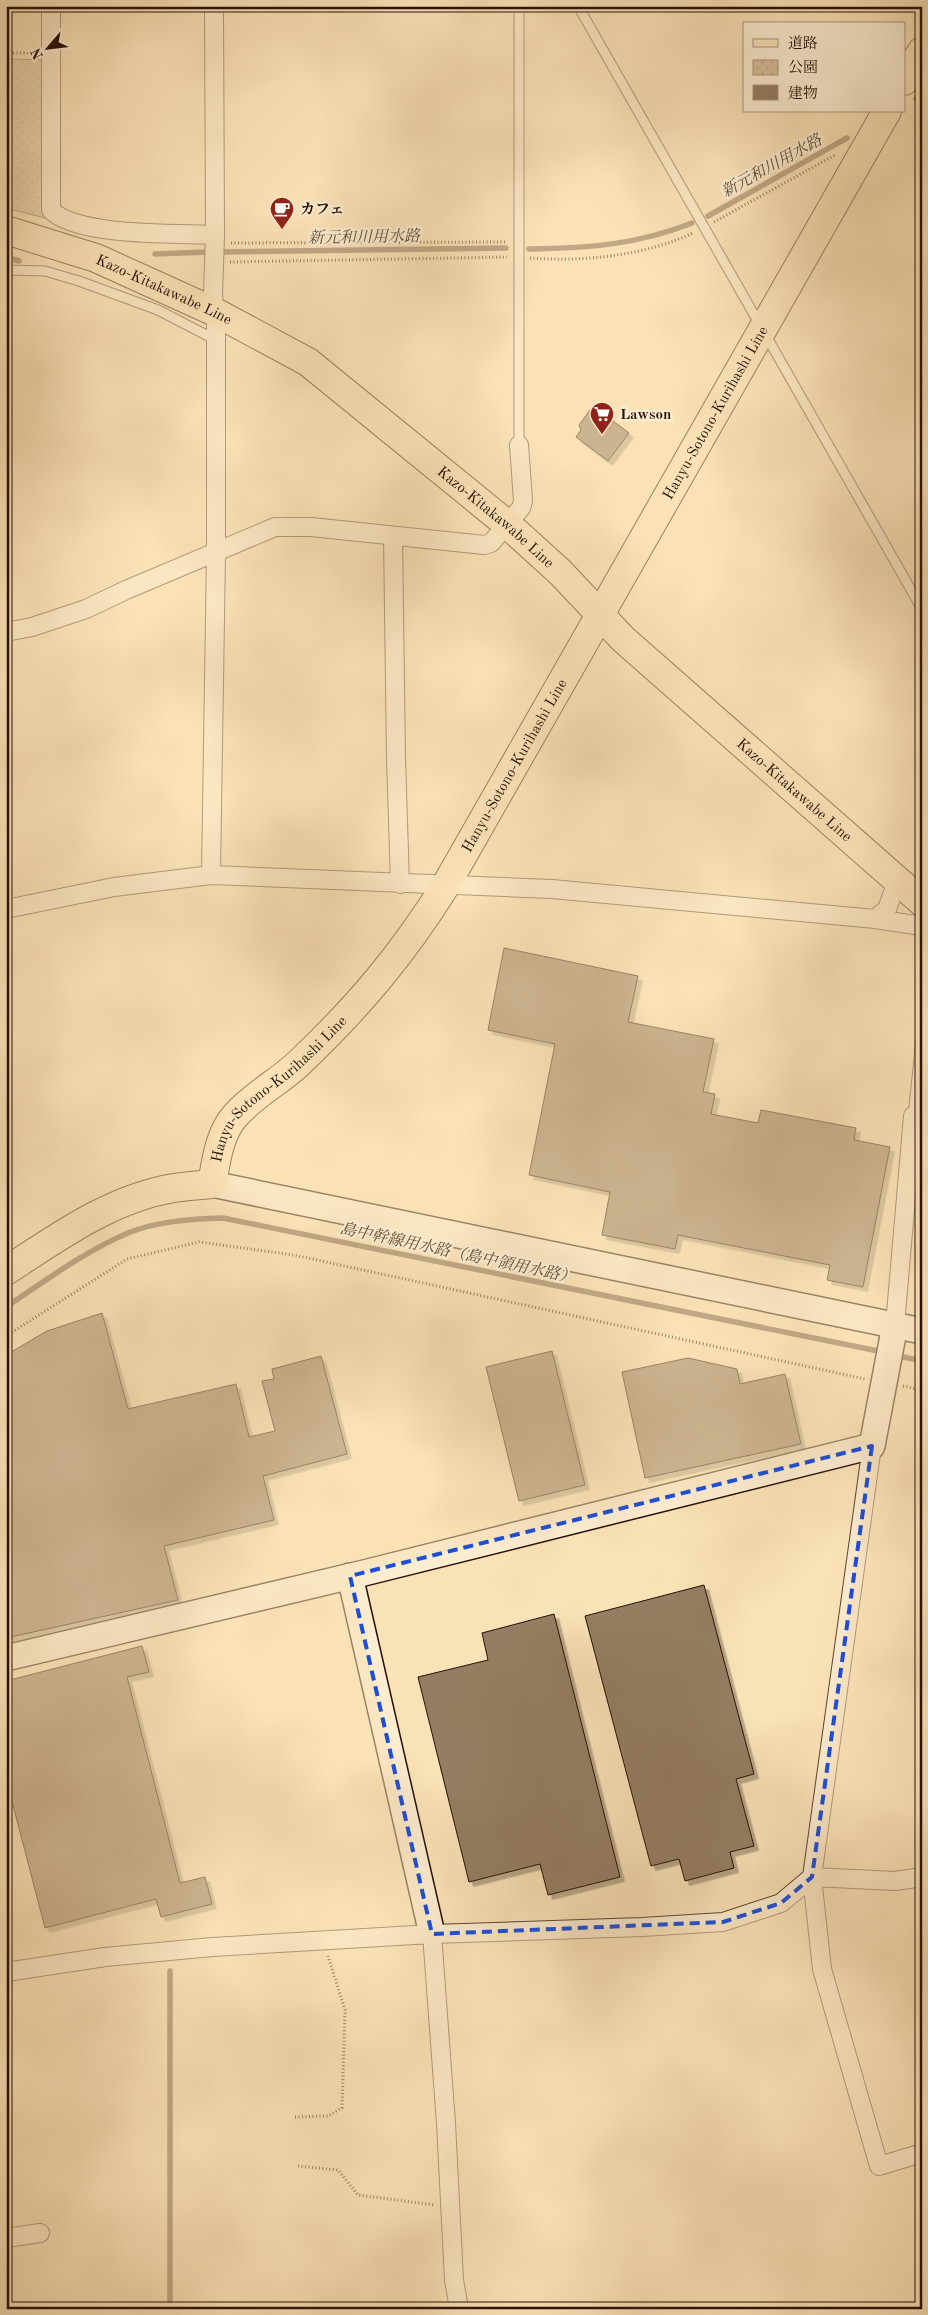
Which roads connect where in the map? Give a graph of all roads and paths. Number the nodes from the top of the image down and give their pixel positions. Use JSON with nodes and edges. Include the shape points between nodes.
{"nodes":[{"id":1,"x":51,"y":6,"type":"edge"},
{"id":2,"x":214,"y":6,"type":"edge"},
{"id":3,"x":519,"y":6,"type":"edge"},
{"id":4,"x":578,"y":6,"type":"edge"},
{"id":5,"x":922,"y":51,"type":"edge"},
{"id":6,"x":6,"y":53,"type":"edge"},
{"id":7,"x":51,"y":54,"type":"junction"},
{"id":8,"x":906,"y":78,"type":"edge"},
{"id":9,"x":6,"y":84,"type":"edge"},
{"id":10,"x":6,"y":97,"type":"edge"},
{"id":11,"x":6,"y":107,"type":"edge"},
{"id":12,"x":886,"y":112,"type":"edge"},
{"id":13,"x":6,"y":154,"type":"edge"},
{"id":14,"x":6,"y":230,"type":"edge"},
{"id":15,"x":215,"y":239,"type":"junction"},
{"id":16,"x":519,"y":242,"type":"junction"},
{"id":17,"x":519,"y":257,"type":"junction"},
{"id":18,"x":215,"y":263,"type":"junction"},
{"id":19,"x":6,"y":270,"type":"edge"},
{"id":20,"x":215,"y":312,"type":"junction"},
{"id":21,"x":762,"y":330,"type":"junction"},
{"id":22,"x":216,"y":340,"type":"junction"},
{"id":23,"x":519,"y":445,"type":"joint"},
{"id":24,"x":508,"y":525,"type":"junction"},
{"id":25,"x":393,"y":536,"type":"junction"},
{"id":26,"x":216,"y":553,"type":"junction"},
{"id":27,"x":922,"y":608,"type":"edge"},
{"id":28,"x":599,"y":614,"type":"junction"},
{"id":29,"x":6,"y":632,"type":"edge"},
{"id":30,"x":211,"y":875,"type":"junction"},
{"id":31,"x":897,"y":881,"type":"junction"},
{"id":32,"x":400,"y":884,"type":"junction"},
{"id":33,"x":446,"y":885,"type":"junction"},
{"id":34,"x":922,"y":902,"type":"edge"},
{"id":35,"x":6,"y":909,"type":"edge"},
{"id":36,"x":876,"y":919,"type":"junction"},
{"id":37,"x":922,"y":926,"type":"edge"},
{"id":38,"x":922,"y":1030,"type":"edge"},
{"id":39,"x":913,"y":1116,"type":"joint"},
{"id":40,"x":212,"y":1184,"type":"junction"},
{"id":41,"x":6,"y":1271,"type":"edge"},
{"id":42,"x":895,"y":1325,"type":"junction"},
{"id":43,"x":922,"y":1331,"type":"edge"},
{"id":44,"x":6,"y":1336,"type":"edge"},
{"id":45,"x":884,"y":1383,"type":"junction"},
{"id":46,"x":922,"y":1390,"type":"edge"},
{"id":47,"x":872,"y":1446,"type":"junction"},
{"id":48,"x":350,"y":1576,"type":"junction"},
{"id":49,"x":6,"y":1658,"type":"edge"},
{"id":50,"x":812,"y":1877,"type":"junction"},
{"id":51,"x":922,"y":1877,"type":"edge"},
{"id":52,"x":432,"y":1934,"type":"junction"},
{"id":53,"x":323,"y":1941,"type":"junction"},
{"id":54,"x":6,"y":1972,"type":"edge"},
{"id":55,"x":295,"y":2117,"type":"dead end"},
{"id":56,"x":922,"y":2153,"type":"edge"},
{"id":57,"x":298,"y":2166,"type":"dead end"},
{"id":58,"x":450,"y":2206,"type":"junction"},
{"id":59,"x":40,"y":2233,"type":"dead end"},
{"id":60,"x":6,"y":2238,"type":"edge"},
{"id":61,"x":459,"y":2309,"type":"edge"}],
"edges":[{"from":1,"to":7,"type":"street"},
{"from":2,"to":15,"type":"street"},
{"from":3,"to":16,"type":"lane"},
{"from":4,"to":21,"type":"lane"},
{"from":5,"to":8,"type":"main road"},
{"from":6,"to":7,"type":"path"},
{"from":7,"to":15,"type":"street","via":[[51,210],[57,216],[90,229]]},
{"from":9,"to":10,"type":"path","via":[[10,90]]},
{"from":11,"to":13,"type":"path"},
{"from":12,"to":21,"type":"main road","name":"Hanyu-Sotono-Kurihashi Line"},
{"from":14,"to":20,"type":"main road","name":"Kazo-Kitakawabe Line","via":[[96,258]]},
{"from":15,"to":16,"type":"path"},
{"from":15,"to":18,"type":"street"},
{"from":16,"to":17,"type":"lane"},
{"from":17,"to":18,"type":"path"},
{"from":17,"to":23,"type":"lane"},
{"from":18,"to":20,"type":"street"},
{"from":19,"to":22,"type":"lane","via":[[45,271],[79,281],[158,310]]},
{"from":20,"to":22,"type":"street"},
{"from":20,"to":24,"type":"main road","name":"Kazo-Kitakawabe Line","via":[[308,362]]},
{"from":21,"to":27,"type":"lane"},
{"from":21,"to":28,"type":"main road","name":"Hanyu-Sotono-Kurihashi Line"},
{"from":22,"to":26,"type":"street"},
{"from":23,"to":24,"type":"street","via":[[523,502]]},
{"from":24,"to":25,"type":"street","via":[[491,543],[484,545]]},
{"from":24,"to":28,"type":"main road","name":"Kazo-Kitakawabe Line","via":[[560,572]]},
{"from":25,"to":26,"type":"street","via":[[275,526]]},
{"from":25,"to":32,"type":"street"},
{"from":26,"to":29,"type":"street","via":[[86,609]]},
{"from":26,"to":30,"type":"street"},
{"from":28,"to":31,"type":"main road","name":"Kazo-Kitakawabe Line","via":[[623,639]]},
{"from":28,"to":33,"type":"main road","name":"Hanyu-Sotono-Kurihashi Line"},
{"from":30,"to":32,"type":"street"},
{"from":30,"to":35,"type":"street","via":[[114,887]]},
{"from":31,"to":34,"type":"main road","name":"Kazo-Kitakawabe Line"},
{"from":31,"to":36,"type":"street","via":[[886,909]]},
{"from":32,"to":33,"type":"street"},
{"from":33,"to":36,"type":"street","via":[[552,889]]},
{"from":33,"to":40,"type":"main road","name":"Hanyu-Sotono-Kurihashi Line","via":[[418,930],[378,983],[295,1067],[234,1117],[218,1154]]},
{"from":36,"to":37,"type":"street"},
{"from":38,"to":39,"type":"lane"},
{"from":39,"to":42,"type":"street"},
{"from":40,"to":41,"type":"main road","name":"Hanyu-Sotono-Kurihashi Line","via":[[173,1188],[129,1200],[87,1220]]},
{"from":40,"to":42,"type":"street"},
{"from":42,"to":43,"type":"street"},
{"from":42,"to":45,"type":"street"},
{"from":44,"to":45,"type":"path","via":[[127,1260],[199,1242],[294,1255]]},
{"from":45,"to":46,"type":"path"},
{"from":45,"to":47,"type":"street"},
{"from":47,"to":48,"type":"street"},
{"from":47,"to":50,"type":"street"},
{"from":48,"to":49,"type":"street"},
{"from":48,"to":52,"type":"street"},
{"from":50,"to":51,"type":"street","via":[[894,1880]]},
{"from":50,"to":52,"type":"street","via":[[781,1903],[723,1922]]},
{"from":50,"to":56,"type":"street","via":[[822,1969],[879,2166]]},
{"from":52,"to":53,"type":"street"},
{"from":52,"to":58,"type":"street"},
{"from":53,"to":54,"type":"street","via":[[115,1956]]},
{"from":53,"to":55,"type":"path","via":[[345,2010],[342,2108],[328,2116]]},
{"from":57,"to":58,"type":"path","via":[[338,2170],[358,2195]]},
{"from":58,"to":61,"type":"street"},
{"from":59,"to":60,"type":"street"}]}
